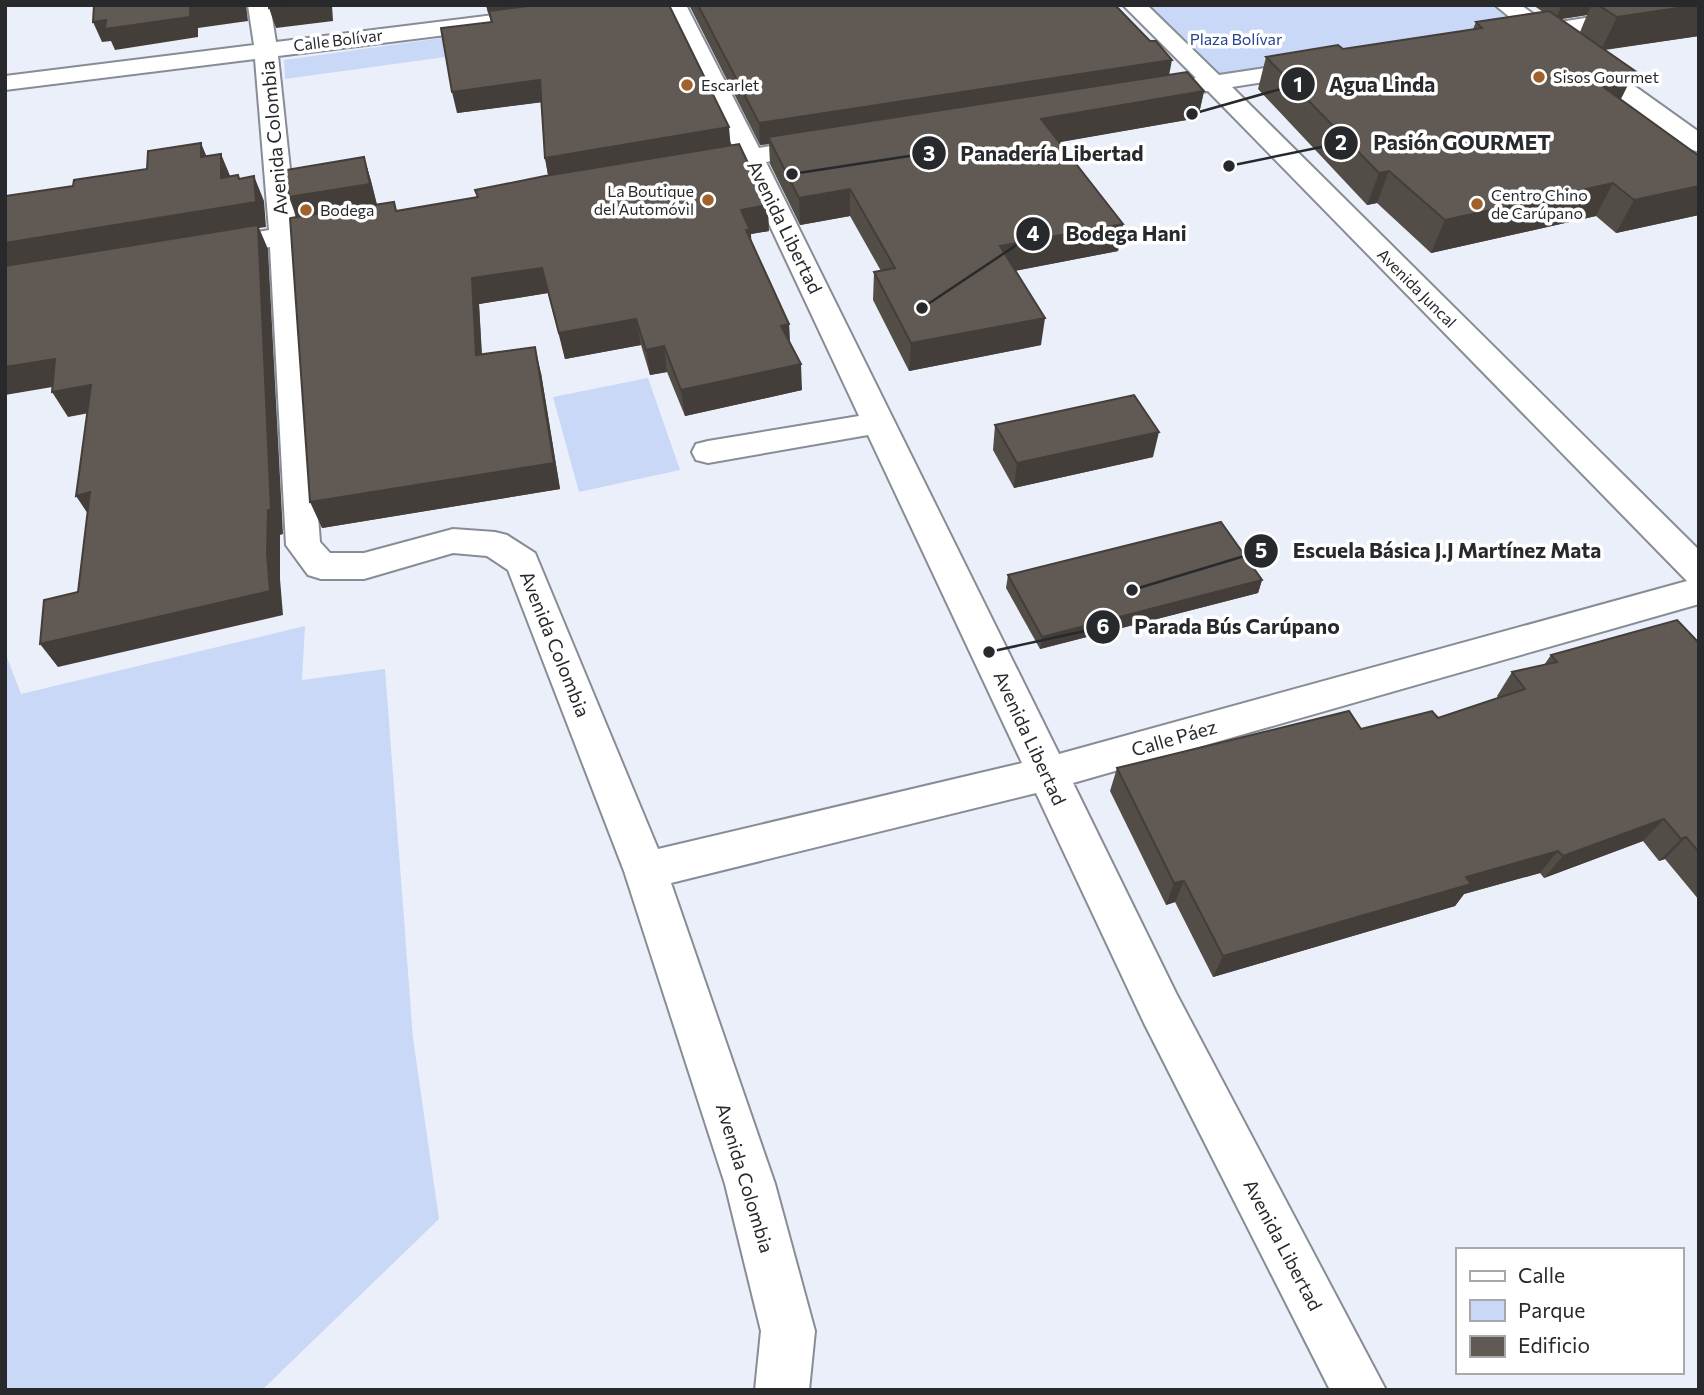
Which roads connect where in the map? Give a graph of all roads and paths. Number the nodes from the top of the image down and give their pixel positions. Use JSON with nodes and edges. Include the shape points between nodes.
{"nodes":[{"id":1,"x":259,"y":5,"type":"edge"},
{"id":2,"x":630,"y":5,"type":"edge"},
{"id":3,"x":675,"y":5,"type":"edge"},
{"id":4,"x":1134,"y":5,"type":"edge"},
{"id":5,"x":1506,"y":5,"type":"edge"},
{"id":6,"x":1699,"y":6,"type":"edge"},
{"id":7,"x":1543,"y":32,"type":"junction"},
{"id":8,"x":1490,"y":40,"type":"edge"},
{"id":9,"x":267,"y":49,"type":"junction"},
{"id":10,"x":1342,"y":63,"type":"edge"},
{"id":11,"x":5,"y":83,"type":"edge"},
{"id":12,"x":1214,"y":83,"type":"junction"},
{"id":13,"x":1120,"y":97,"type":"edge"},
{"id":14,"x":839,"y":143,"type":"edge"},
{"id":15,"x":1699,"y":144,"type":"edge"},
{"id":16,"x":751,"y":157,"type":"junction"},
{"id":17,"x":675,"y":170,"type":"edge"},
{"id":18,"x":364,"y":223,"type":"edge"},
{"id":19,"x":283,"y":237,"type":"junction"},
{"id":20,"x":191,"y":252,"type":"edge"},
{"id":21,"x":879,"y":423,"type":"junction"},
{"id":22,"x":708,"y":452,"type":"dead end"},
{"id":23,"x":1699,"y":572,"type":"edge"},
{"id":24,"x":1699,"y":591,"type":"edge"},
{"id":25,"x":1047,"y":774,"type":"junction"},
{"id":26,"x":645,"y":871,"type":"junction"},
{"id":27,"x":782,"y":1390,"type":"edge"},
{"id":28,"x":1359,"y":1390,"type":"edge"}],
"edges":[{"from":1,"to":9,"type":"street","name":"Avenida Colombia"},
{"from":2,"to":9,"type":"street","name":"Calle Bolívar"},
{"from":3,"to":16,"type":"street","name":"Avenida Libertad"},
{"from":4,"to":12,"type":"street","name":"Avenida Juncal"},
{"from":5,"to":7,"type":"street"},
{"from":6,"to":7,"type":"street"},
{"from":7,"to":8,"type":"street"},
{"from":7,"to":15,"type":"street"},
{"from":9,"to":11,"type":"street","name":"Calle Bolívar"},
{"from":9,"to":19,"type":"street","name":"Avenida Colombia"},
{"from":10,"to":12,"type":"street"},
{"from":12,"to":13,"type":"street"},
{"from":12,"to":23,"type":"street","name":"Avenida Juncal"},
{"from":14,"to":16,"type":"street"},
{"from":16,"to":17,"type":"street"},
{"from":16,"to":21,"type":"street","name":"Avenida Libertad"},
{"from":18,"to":19,"type":"street"},
{"from":19,"to":20,"type":"street"},
{"from":19,"to":26,"type":"street","name":"Avenida Colombia","via":[[303,545],[321,566],[364,566],[453,541],[495,544],[523,562]]},
{"from":21,"to":22,"type":"street"},
{"from":21,"to":25,"type":"street","name":"Avenida Libertad"},
{"from":24,"to":25,"type":"street","name":"Calle Páez"},
{"from":25,"to":26,"type":"street","name":"Calle Páez"},
{"from":25,"to":28,"type":"street","name":"Avenida Libertad","via":[[1160,1007]]},
{"from":26,"to":27,"type":"street","name":"Avenida Colombia","via":[[750,1184],[788,1331]]}]}
